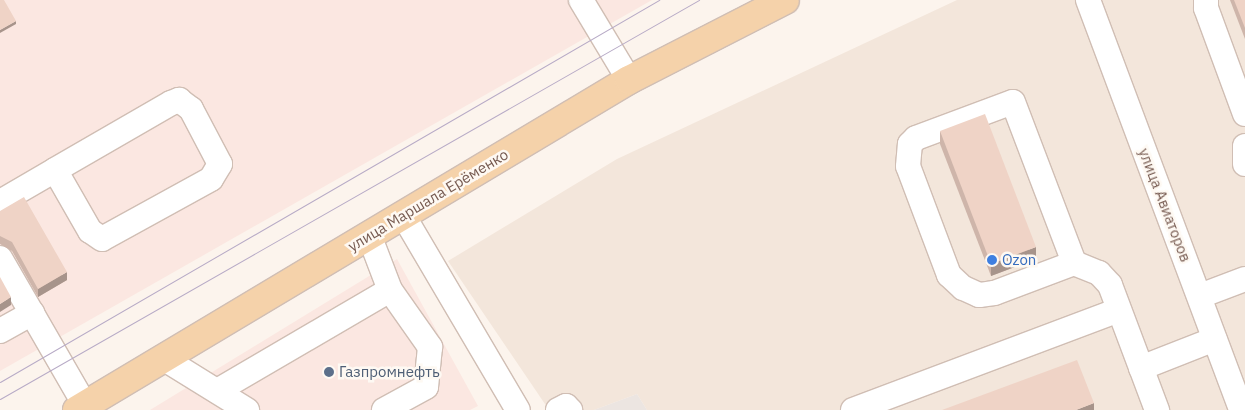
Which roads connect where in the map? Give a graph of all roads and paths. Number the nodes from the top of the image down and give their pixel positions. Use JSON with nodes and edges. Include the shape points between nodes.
{"nodes":[{"id":1,"x":581,"y":0,"type":"edge"},
{"id":2,"x":785,"y":0,"type":"edge"},
{"id":3,"x":1088,"y":0,"type":"edge"},
{"id":4,"x":1206,"y":0,"type":"edge"},
{"id":5,"x":629,"y":80,"type":"junction"},
{"id":6,"x":1245,"y":114,"type":"edge"},
{"id":7,"x":1245,"y":146,"type":"edge"},
{"id":8,"x":1245,"y":164,"type":"edge"},
{"id":9,"x":55,"y":170,"type":"junction"},
{"id":10,"x":0,"y":202,"type":"edge"},
{"id":11,"x":403,"y":215,"type":"junction"},
{"id":12,"x":370,"y":235,"type":"junction"},
{"id":13,"x":0,"y":258,"type":"edge"},
{"id":14,"x":1074,"y":263,"type":"junction"},
{"id":15,"x":1245,"y":279,"type":"edge"},
{"id":16,"x":390,"y":290,"type":"junction"},
{"id":17,"x":1200,"y":296,"type":"junction"},
{"id":18,"x":1119,"y":310,"type":"junction"},
{"id":19,"x":32,"y":313,"type":"junction"},
{"id":20,"x":0,"y":331,"type":"edge"},
{"id":21,"x":1215,"y":339,"type":"junction"},
{"id":22,"x":163,"y":358,"type":"junction"},
{"id":23,"x":1141,"y":368,"type":"junction"},
{"id":24,"x":217,"y":391,"type":"junction"},
{"id":25,"x":81,"y":408,"type":"edge"},
{"id":26,"x":248,"y":410,"type":"edge"},
{"id":27,"x":384,"y":410,"type":"edge"},
{"id":28,"x":518,"y":410,"type":"edge"},
{"id":29,"x":558,"y":410,"type":"edge"},
{"id":30,"x":570,"y":410,"type":"edge"},
{"id":31,"x":853,"y":410,"type":"edge"},
{"id":32,"x":1157,"y":410,"type":"edge"},
{"id":33,"x":1241,"y":410,"type":"edge"}],
"edges":[{"from":1,"to":5,"type":"street"},
{"from":2,"to":5,"type":"main road","name":"улица Маршала Ерёменко"},
{"from":3,"to":17,"type":"street","name":"улица Авиаторов"},
{"from":4,"to":6,"type":"street","via":[[1206,8]]},
{"from":5,"to":11,"type":"main road","name":"улица Маршала Ерёменко"},
{"from":7,"to":8,"type":"street"},
{"from":9,"to":9,"type":"street","via":[[179,100],[191,109],[220,164],[211,179],[102,238],[90,231]]},
{"from":9,"to":10,"type":"street"},
{"from":11,"to":12,"type":"main road","name":"улица Маршала Ерёменко"},
{"from":11,"to":28,"type":"street"},
{"from":12,"to":16,"type":"street"},
{"from":12,"to":22,"type":"main road","name":"улица Маршала Ерёменко"},
{"from":13,"to":19,"type":"street"},
{"from":14,"to":14,"type":"street","via":[[1013,102],[916,138],[910,144],[908,166],[949,275],[963,288],[979,295],[994,293]]},
{"from":14,"to":18,"type":"street","via":[[1099,272],[1110,285]]},
{"from":15,"to":17,"type":"street"},
{"from":16,"to":24,"type":"street"},
{"from":16,"to":27,"type":"street","via":[[430,347],[426,387]]},
{"from":17,"to":21,"type":"street","name":"улица Авиаторов"},
{"from":18,"to":23,"type":"street"},
{"from":18,"to":31,"type":"street"},
{"from":19,"to":20,"type":"street"},
{"from":19,"to":25,"type":"street"},
{"from":21,"to":23,"type":"street"},
{"from":21,"to":33,"type":"street","name":"улица Авиаторов"},
{"from":22,"to":24,"type":"street"},
{"from":22,"to":25,"type":"main road","name":"улица Маршала Ерёменко"},
{"from":23,"to":32,"type":"street"},
{"from":24,"to":26,"type":"street"},
{"from":29,"to":30,"type":"street","via":[[566,406]]}]}
